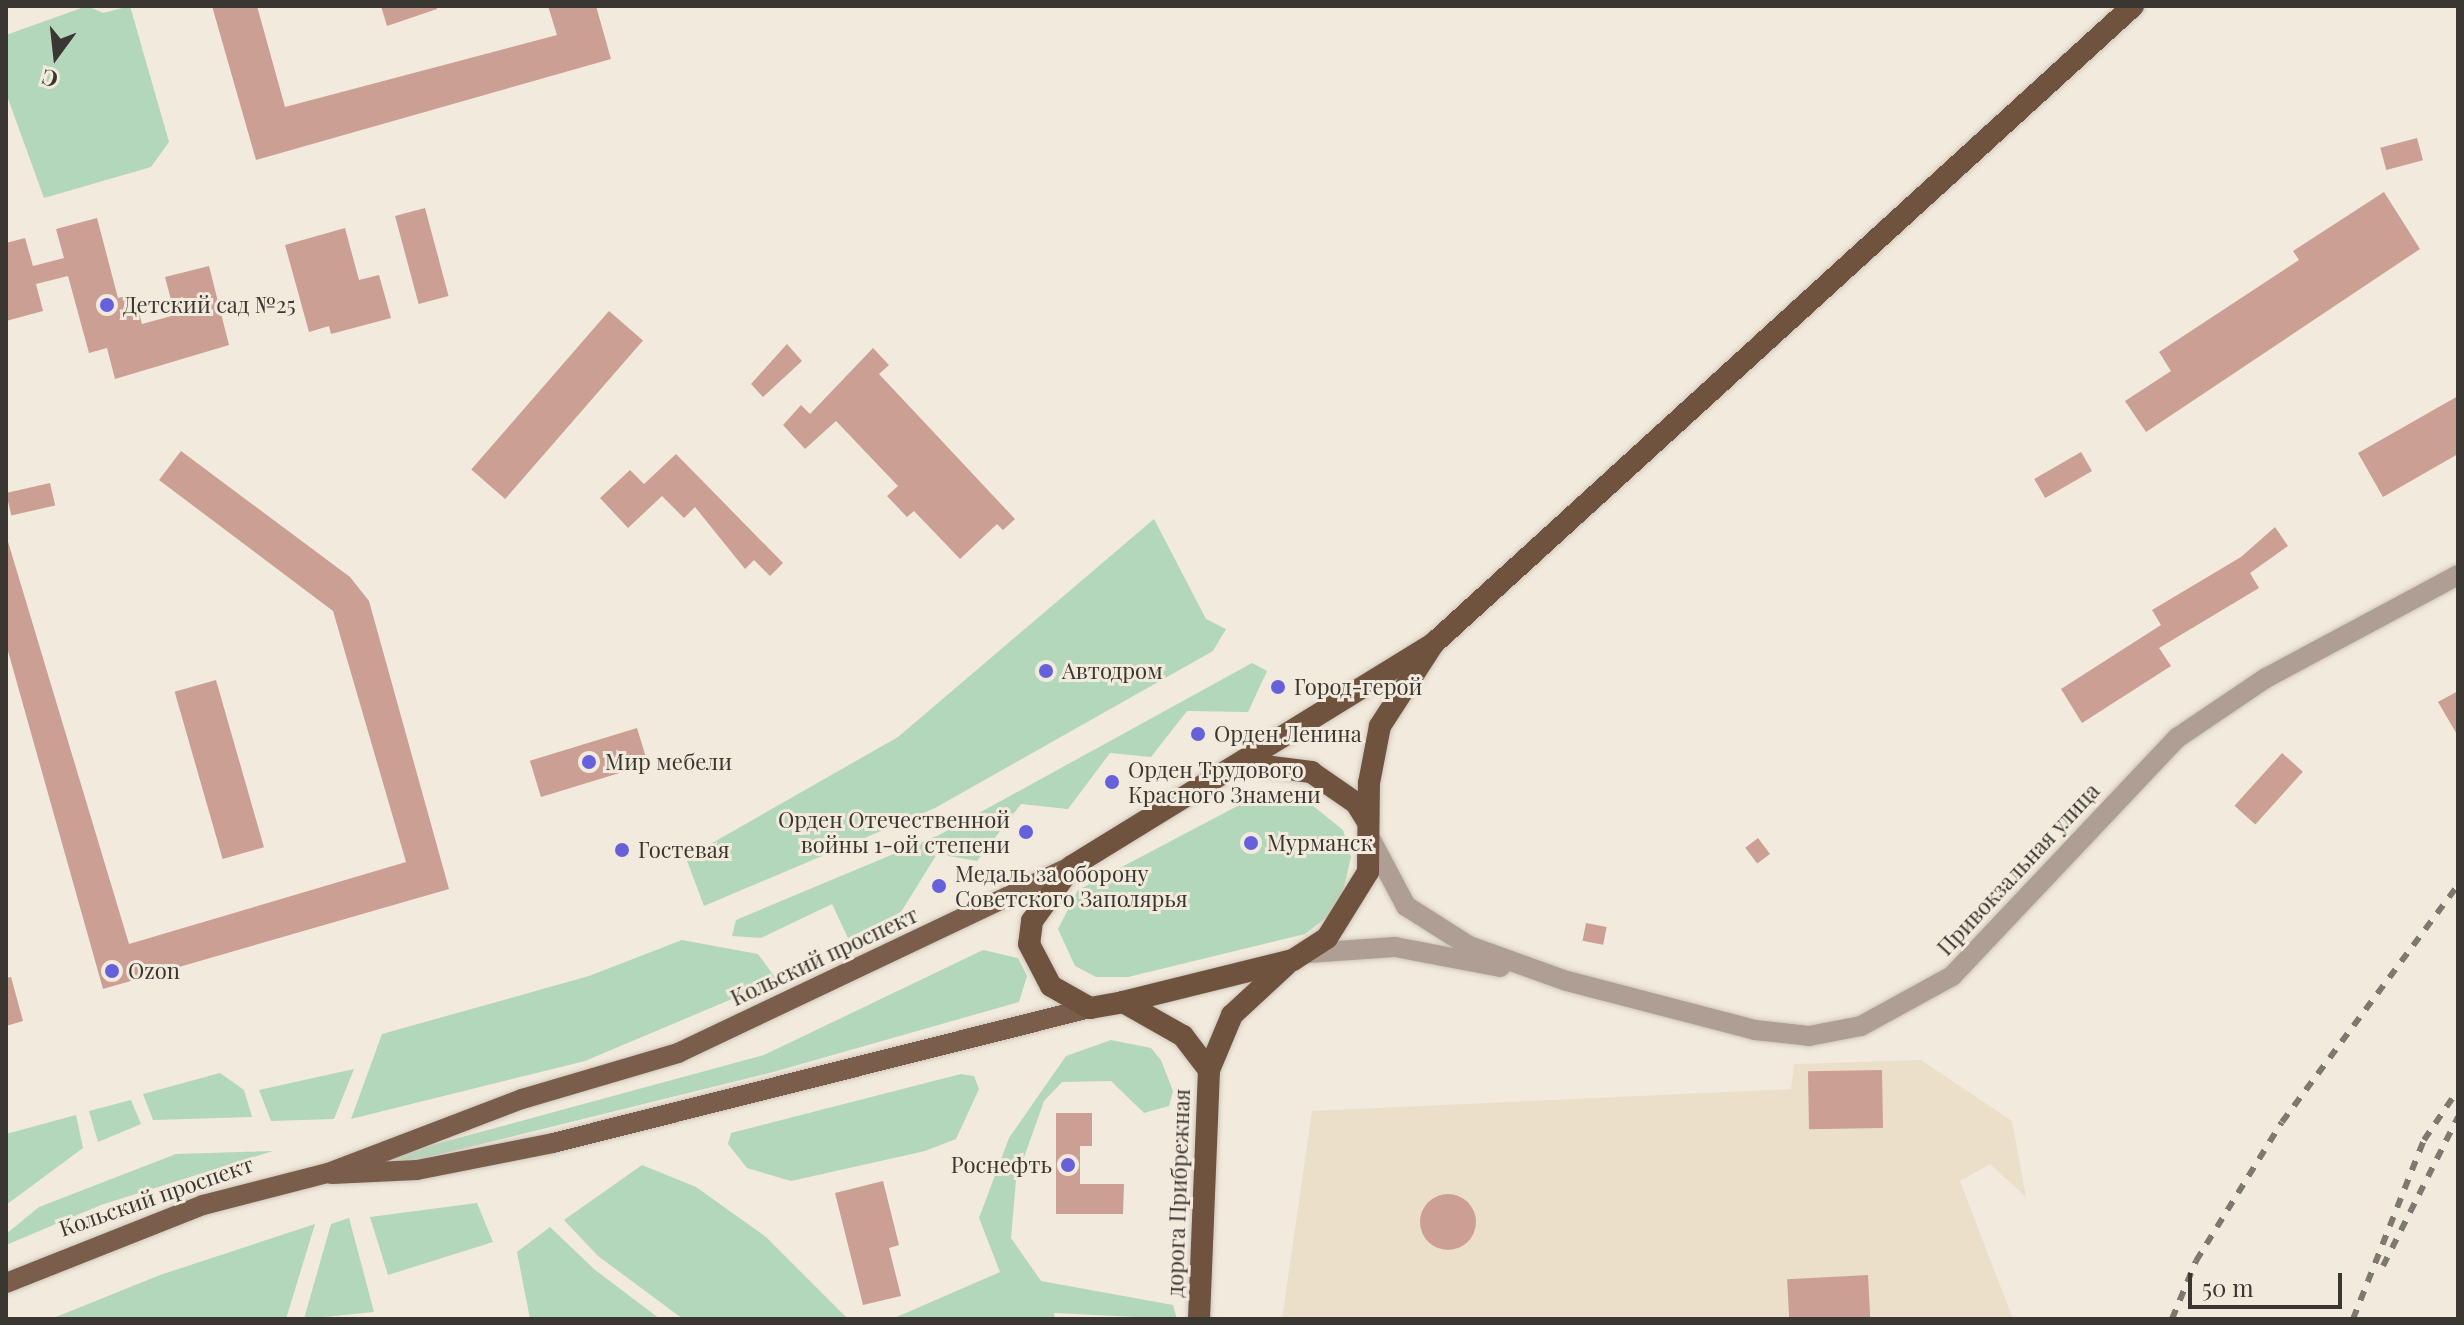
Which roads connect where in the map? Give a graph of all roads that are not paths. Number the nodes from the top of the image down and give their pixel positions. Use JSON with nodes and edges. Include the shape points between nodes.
{"nodes":[{"id":1,"x":2133,"y":6,"type":"edge"},
{"id":2,"x":2458,"y":575,"type":"edge"},
{"id":3,"x":1433,"y":644,"type":"junction"},
{"id":4,"x":1248,"y":764,"type":"junction"},
{"id":5,"x":1369,"y":831,"type":"junction"},
{"id":6,"x":1072,"y":866,"type":"junction"},
{"id":7,"x":1300,"y":956,"type":"junction"},
{"id":8,"x":1563,"y":979,"type":"junction"},
{"id":9,"x":1123,"y":1002,"type":"junction"},
{"id":10,"x":1090,"y":1008,"type":"junction"},
{"id":11,"x":1209,"y":1070,"type":"junction"},
{"id":12,"x":328,"y":1173,"type":"junction"},
{"id":13,"x":6,"y":1283,"type":"edge"},
{"id":14,"x":1199,"y":1319,"type":"edge"}],
"edges":[{"from":1,"to":3,"type":"highway"},
{"from":2,"to":8,"type":"street","name":"Привокзальная улица","via":[[2266,678],[2177,738],[1952,976],[1891,1014],[1809,1036],[1755,1030]]},
{"from":3,"to":4,"type":"highway","name":"Кольский проспект"},
{"from":3,"to":5,"type":"highway","via":[[1380,726]]},
{"from":4,"to":5,"type":"highway","via":[[1311,772],[1356,803]]},
{"from":4,"to":6,"type":"highway","name":"Кольский проспект"},
{"from":5,"to":7,"type":"highway","via":[[1356,900]]},
{"from":5,"to":8,"type":"street","via":[[1406,906],[1439,931]]},
{"from":6,"to":10,"type":"highway","via":[[1041,901],[1029,944],[1051,986]]},
{"from":6,"to":12,"type":"main road","name":"Кольский проспект","via":[[678,1053],[522,1099]]},
{"from":7,"to":8,"type":"street","via":[[1395,947]]},
{"from":7,"to":9,"type":"highway","name":"Кольский проспект"},
{"from":7,"to":11,"type":"highway","via":[[1232,1015]]},
{"from":9,"to":10,"type":"highway","name":"Кольский проспект"},
{"from":9,"to":11,"type":"highway","via":[[1183,1036]]},
{"from":10,"to":12,"type":"main road","name":"Кольский проспект","via":[[553,1143],[417,1170]]},
{"from":11,"to":14,"type":"highway","name":"дорога Прибрежная"},
{"from":12,"to":13,"type":"main road","name":"Кольский проспект","via":[[203,1205]]}]}
